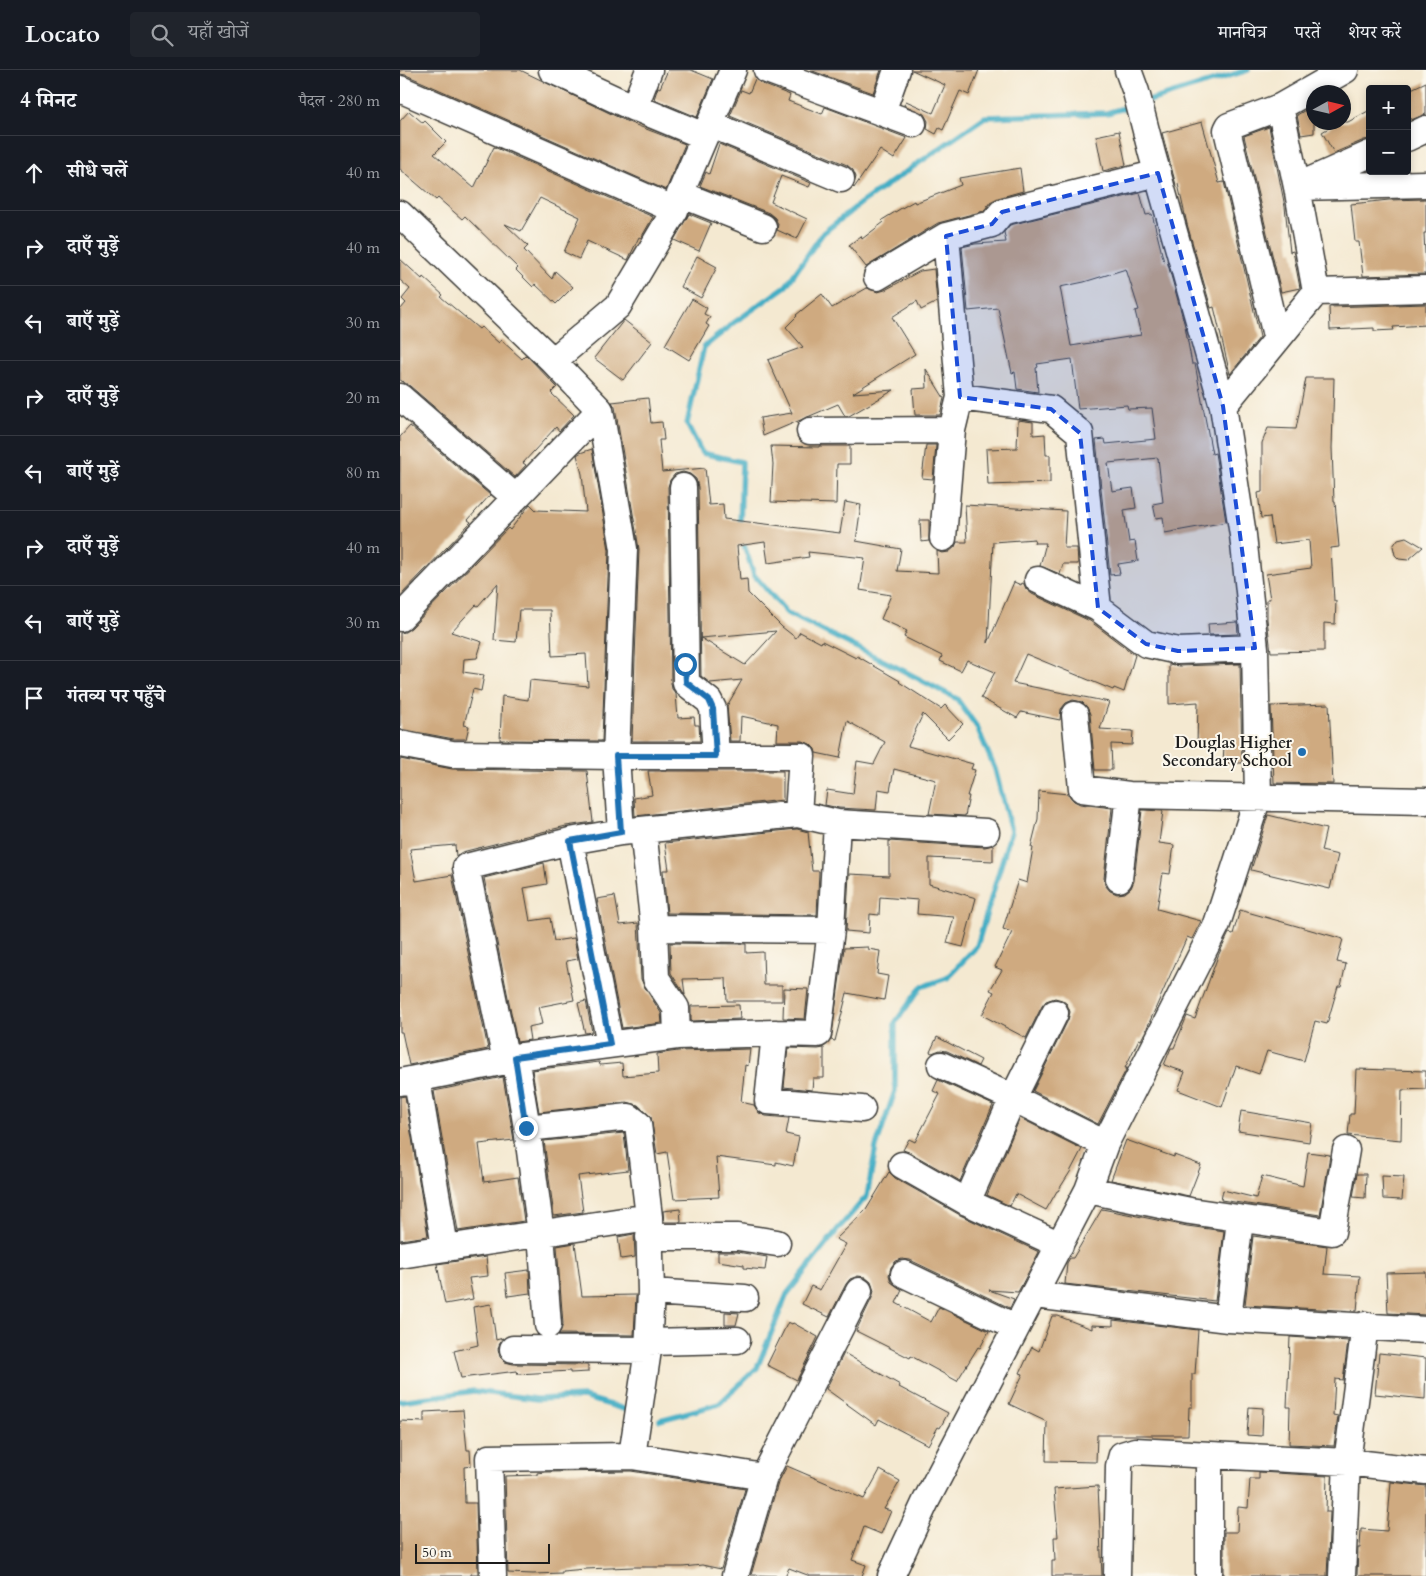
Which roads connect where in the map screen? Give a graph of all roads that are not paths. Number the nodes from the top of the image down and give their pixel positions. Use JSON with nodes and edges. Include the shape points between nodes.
{"nodes":[{"id":1,"x":552,"y":70,"type":"edge"},
{"id":2,"x":649,"y":70,"type":"edge"},
{"id":3,"x":733,"y":70,"type":"edge"},
{"id":4,"x":767,"y":70,"type":"edge"},
{"id":5,"x":897,"y":70,"type":"edge"},
{"id":6,"x":1345,"y":70,"type":"edge"},
{"id":7,"x":1132,"y":81,"type":"edge"},
{"id":8,"x":400,"y":89,"type":"edge"},
{"id":9,"x":634,"y":107,"type":"junction"},
{"id":10,"x":1280,"y":107,"type":"junction"},
{"id":11,"x":882,"y":112,"type":"junction"},
{"id":12,"x":913,"y":124,"type":"dead end"},
{"id":13,"x":1426,"y":129,"type":"edge"},
{"id":14,"x":707,"y":130,"type":"junction"},
{"id":15,"x":1411,"y":136,"type":"edge"},
{"id":16,"x":1366,"y":156,"type":"edge"},
{"id":17,"x":1158,"y":173,"type":"junction"},
{"id":18,"x":841,"y":179,"type":"dead end"},
{"id":19,"x":1426,"y":184,"type":"edge"},
{"id":20,"x":1298,"y":186,"type":"junction"},
{"id":21,"x":677,"y":202,"type":"junction"},
{"id":22,"x":400,"y":214,"type":"edge"},
{"id":23,"x":763,"y":228,"type":"dead end"},
{"id":24,"x":946,"y":236,"type":"junction"},
{"id":25,"x":877,"y":277,"type":"dead end"},
{"id":26,"x":1426,"y":289,"type":"edge"},
{"id":27,"x":1316,"y":292,"type":"junction"},
{"id":28,"x":1277,"y":340,"type":"junction"},
{"id":29,"x":553,"y":361,"type":"junction"},
{"id":30,"x":960,"y":397,"type":"junction"},
{"id":31,"x":403,"y":406,"type":"edge"},
{"id":32,"x":1223,"y":406,"type":"junction"},
{"id":33,"x":600,"y":410,"type":"junction"},
{"id":34,"x":952,"y":430,"type":"junction"},
{"id":35,"x":810,"y":431,"type":"dead end"},
{"id":36,"x":683,"y":487,"type":"dead end"},
{"id":37,"x":515,"y":497,"type":"junction"},
{"id":38,"x":943,"y":538,"type":"dead end"},
{"id":39,"x":1038,"y":580,"type":"dead end"},
{"id":40,"x":1098,"y":608,"type":"junction"},
{"id":41,"x":400,"y":618,"type":"edge"},
{"id":42,"x":1255,"y":648,"type":"junction"},
{"id":43,"x":1075,"y":715,"type":"dead end"},
{"id":44,"x":400,"y":744,"type":"edge"},
{"id":45,"x":616,"y":756,"type":"junction"},
{"id":46,"x":716,"y":756,"type":"junction"},
{"id":47,"x":1129,"y":794,"type":"junction"},
{"id":48,"x":1258,"y":797,"type":"junction"},
{"id":49,"x":1426,"y":801,"type":"edge"},
{"id":50,"x":798,"y":814,"type":"junction"},
{"id":51,"x":837,"y":823,"type":"junction"},
{"id":52,"x":632,"y":831,"type":"junction"},
{"id":53,"x":986,"y":832,"type":"dead end"},
{"id":54,"x":570,"y":841,"type":"junction"},
{"id":55,"x":1119,"y":879,"type":"dead end"},
{"id":56,"x":654,"y":928,"type":"junction"},
{"id":57,"x":831,"y":930,"type":"junction"},
{"id":58,"x":1055,"y":1013,"type":"dead end"},
{"id":59,"x":775,"y":1033,"type":"junction"},
{"id":60,"x":677,"y":1036,"type":"junction"},
{"id":61,"x":610,"y":1044,"type":"junction"},
{"id":62,"x":511,"y":1059,"type":"junction"},
{"id":63,"x":941,"y":1065,"type":"dead end"},
{"id":64,"x":405,"y":1076,"type":"edge"},
{"id":65,"x":1013,"y":1098,"type":"junction"},
{"id":66,"x":862,"y":1109,"type":"dead end"},
{"id":67,"x":526,"y":1128,"type":"junction"},
{"id":68,"x":1105,"y":1144,"type":"junction"},
{"id":69,"x":1346,"y":1150,"type":"dead end"},
{"id":70,"x":902,"y":1165,"type":"dead end"},
{"id":71,"x":1088,"y":1190,"type":"junction"},
{"id":72,"x":967,"y":1202,"type":"junction"},
{"id":73,"x":1240,"y":1220,"type":"junction"},
{"id":74,"x":649,"y":1227,"type":"junction"},
{"id":75,"x":541,"y":1234,"type":"junction"},
{"id":76,"x":777,"y":1243,"type":"dead end"},
{"id":77,"x":1060,"y":1245,"type":"junction"},
{"id":78,"x":445,"y":1247,"type":"junction"},
{"id":79,"x":400,"y":1255,"type":"edge"},
{"id":80,"x":904,"y":1274,"type":"dead end"},
{"id":81,"x":859,"y":1291,"type":"dead end"},
{"id":82,"x":651,"y":1292,"type":"junction"},
{"id":83,"x":1034,"y":1295,"type":"junction"},
{"id":84,"x":745,"y":1298,"type":"dead end"},
{"id":85,"x":1228,"y":1319,"type":"junction"},
{"id":86,"x":548,"y":1325,"type":"dead end"},
{"id":87,"x":1365,"y":1326,"type":"junction"},
{"id":88,"x":1015,"y":1327,"type":"junction"},
{"id":89,"x":1426,"y":1330,"type":"edge"},
{"id":90,"x":737,"y":1340,"type":"dead end"},
{"id":91,"x":648,"y":1346,"type":"junction"},
{"id":92,"x":513,"y":1349,"type":"dead end"},
{"id":93,"x":1209,"y":1455,"type":"junction"},
{"id":94,"x":632,"y":1456,"type":"junction"},
{"id":95,"x":1348,"y":1462,"type":"junction"},
{"id":96,"x":1426,"y":1471,"type":"edge"},
{"id":97,"x":764,"y":1476,"type":"junction"},
{"id":98,"x":493,"y":1576,"type":"edge"},
{"id":99,"x":736,"y":1576,"type":"edge"},
{"id":100,"x":891,"y":1576,"type":"edge"},
{"id":101,"x":1117,"y":1576,"type":"edge"},
{"id":102,"x":1208,"y":1576,"type":"edge"},
{"id":103,"x":1342,"y":1576,"type":"edge"}],
"edges":[{"from":1,"to":9,"type":"street"},
{"from":2,"to":9,"type":"street"},
{"from":3,"to":14,"type":"street"},
{"from":4,"to":11,"type":"street"},
{"from":5,"to":11,"type":"street"},
{"from":6,"to":10,"type":"street"},
{"from":7,"to":17,"type":"street"},
{"from":8,"to":21,"type":"street"},
{"from":9,"to":14,"type":"street"},
{"from":10,"to":20,"type":"street"},
{"from":10,"to":28,"type":"street","via":[[1229,126],[1226,132]]},
{"from":11,"to":12,"type":"street"},
{"from":13,"to":15,"type":"street"},
{"from":14,"to":18,"type":"street"},
{"from":14,"to":21,"type":"street"},
{"from":16,"to":20,"type":"street"},
{"from":17,"to":24,"type":"street","via":[[1002,212],[992,224]]},
{"from":17,"to":32,"type":"street"},
{"from":19,"to":20,"type":"street"},
{"from":20,"to":27,"type":"street"},
{"from":21,"to":23,"type":"street"},
{"from":21,"to":29,"type":"street","via":[[618,306]]},
{"from":22,"to":29,"type":"street"},
{"from":24,"to":25,"type":"street"},
{"from":24,"to":30,"type":"street"},
{"from":26,"to":27,"type":"street"},
{"from":27,"to":28,"type":"street"},
{"from":28,"to":32,"type":"street"},
{"from":29,"to":33,"type":"street"},
{"from":30,"to":34,"type":"street"},
{"from":30,"to":40,"type":"street","via":[[1050,409],[1080,433]]},
{"from":31,"to":37,"type":"street"},
{"from":32,"to":42,"type":"street","via":[[1243,535]]},
{"from":33,"to":37,"type":"street"},
{"from":33,"to":45,"type":"street","via":[[624,549]]},
{"from":34,"to":35,"type":"street"},
{"from":34,"to":38,"type":"street"},
{"from":36,"to":46,"type":"street","via":[[686,682],[709,700],[713,709]]},
{"from":37,"to":41,"type":"street"},
{"from":39,"to":40,"type":"street"},
{"from":40,"to":42,"type":"street","via":[[1146,644],[1178,651]]},
{"from":42,"to":48,"type":"street"},
{"from":43,"to":47,"type":"street","via":[[1082,788]]},
{"from":44,"to":45,"type":"street","via":[[452,754]]},
{"from":45,"to":46,"type":"street"},
{"from":45,"to":52,"type":"street"},
{"from":46,"to":50,"type":"street","via":[[802,756]]},
{"from":47,"to":48,"type":"street"},
{"from":47,"to":55,"type":"street"},
{"from":48,"to":49,"type":"street"},
{"from":48,"to":68,"type":"street","via":[[1217,924]]},
{"from":50,"to":51,"type":"street"},
{"from":50,"to":52,"type":"street"},
{"from":51,"to":53,"type":"street"},
{"from":51,"to":57,"type":"street"},
{"from":52,"to":54,"type":"street"},
{"from":52,"to":56,"type":"street"},
{"from":54,"to":61,"type":"street"},
{"from":54,"to":62,"type":"street","via":[[466,867]]},
{"from":56,"to":57,"type":"street"},
{"from":56,"to":60,"type":"street","via":[[656,978],[676,1008]]},
{"from":57,"to":59,"type":"street","via":[[818,1034]]},
{"from":58,"to":65,"type":"street"},
{"from":59,"to":60,"type":"street"},
{"from":59,"to":66,"type":"street","via":[[768,1101]]},
{"from":60,"to":61,"type":"street"},
{"from":61,"to":62,"type":"street"},
{"from":62,"to":64,"type":"street"},
{"from":62,"to":67,"type":"street"},
{"from":63,"to":65,"type":"street"},
{"from":64,"to":78,"type":"street"},
{"from":65,"to":68,"type":"street"},
{"from":65,"to":72,"type":"street"},
{"from":67,"to":74,"type":"street","via":[[629,1117],[638,1124]]},
{"from":67,"to":75,"type":"street"},
{"from":68,"to":71,"type":"street"},
{"from":69,"to":73,"type":"street","via":[[1332,1232]]},
{"from":70,"to":72,"type":"street"},
{"from":71,"to":73,"type":"street"},
{"from":71,"to":77,"type":"street"},
{"from":72,"to":77,"type":"street"},
{"from":73,"to":85,"type":"street"},
{"from":74,"to":75,"type":"street"},
{"from":74,"to":76,"type":"street"},
{"from":74,"to":82,"type":"street"},
{"from":75,"to":78,"type":"street"},
{"from":75,"to":86,"type":"street"},
{"from":77,"to":83,"type":"street"},
{"from":78,"to":79,"type":"street"},
{"from":80,"to":88,"type":"street"},
{"from":81,"to":97,"type":"street"},
{"from":82,"to":84,"type":"street"},
{"from":82,"to":91,"type":"street"},
{"from":83,"to":85,"type":"street"},
{"from":83,"to":88,"type":"street"},
{"from":85,"to":87,"type":"street"},
{"from":87,"to":89,"type":"street"},
{"from":87,"to":95,"type":"street"},
{"from":88,"to":100,"type":"street"},
{"from":90,"to":91,"type":"street"},
{"from":91,"to":92,"type":"street"},
{"from":91,"to":94,"type":"street"},
{"from":93,"to":95,"type":"street"},
{"from":93,"to":101,"type":"street","via":[[1135,1451],[1122,1455],[1119,1466]]},
{"from":93,"to":102,"type":"street"},
{"from":94,"to":97,"type":"street"},
{"from":94,"to":98,"type":"street","via":[[489,1458]]},
{"from":95,"to":96,"type":"street"},
{"from":95,"to":103,"type":"street"},
{"from":97,"to":99,"type":"street"}]}
